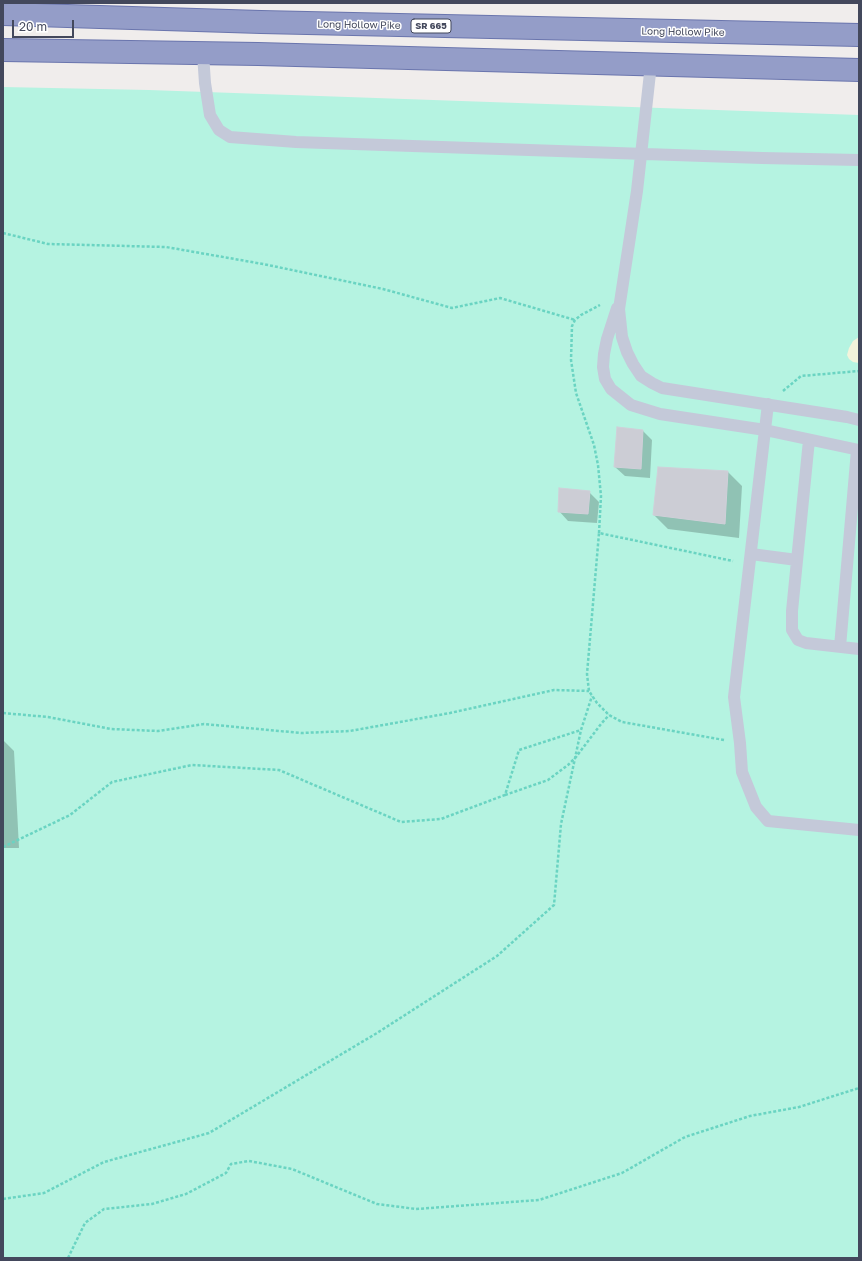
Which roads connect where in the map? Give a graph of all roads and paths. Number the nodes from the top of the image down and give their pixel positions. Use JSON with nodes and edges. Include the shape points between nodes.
{"nodes":[{"id":1,"x":3,"y":14,"type":"edge"},
{"id":2,"x":859,"y":35,"type":"edge"},
{"id":3,"x":3,"y":50,"type":"edge"},
{"id":4,"x":203,"y":54,"type":"junction"},
{"id":5,"x":652,"y":64,"type":"junction"},
{"id":6,"x":859,"y":70,"type":"edge"},
{"id":7,"x":641,"y":154,"type":"junction"},
{"id":8,"x":859,"y":160,"type":"edge"},
{"id":9,"x":3,"y":233,"type":"edge"},
{"id":10,"x":622,"y":294,"type":"junction"},
{"id":11,"x":575,"y":320,"type":"junction"},
{"id":12,"x":859,"y":371,"type":"edge"},
{"id":13,"x":768,"y":404,"type":"junction"},
{"id":14,"x":859,"y":420,"type":"edge"},
{"id":15,"x":765,"y":430,"type":"junction"},
{"id":16,"x":809,"y":440,"type":"junction"},
{"id":17,"x":858,"y":450,"type":"edge"},
{"id":18,"x":599,"y":533,"type":"junction"},
{"id":19,"x":750,"y":559,"type":"junction"},
{"id":20,"x":797,"y":560,"type":"junction"},
{"id":21,"x":840,"y":646,"type":"junction"},
{"id":22,"x":859,"y":648,"type":"edge"},
{"id":23,"x":589,"y":691,"type":"junction"},
{"id":24,"x":592,"y":696,"type":"junction"},
{"id":25,"x":3,"y":713,"type":"edge"},
{"id":26,"x":609,"y":715,"type":"junction"},
{"id":27,"x":581,"y":730,"type":"junction"},
{"id":28,"x":740,"y":743,"type":"junction"},
{"id":29,"x":576,"y":757,"type":"junction"},
{"id":30,"x":504,"y":795,"type":"junction"},
{"id":31,"x":859,"y":830,"type":"edge"},
{"id":32,"x":3,"y":847,"type":"edge"},
{"id":33,"x":859,"y":1088,"type":"edge"},
{"id":34,"x":3,"y":1199,"type":"edge"},
{"id":35,"x":68,"y":1258,"type":"edge"}],
"edges":[{"from":1,"to":2,"type":"highway","name":"Long Hollow Pike","number":"SR 665"},
{"from":3,"to":4,"type":"highway"},
{"from":4,"to":5,"type":"highway"},
{"from":4,"to":7,"type":"lane","via":[[210,115],[219,130],[230,136],[296,142]]},
{"from":5,"to":6,"type":"highway"},
{"from":5,"to":7,"type":"lane"},
{"from":7,"to":8,"type":"lane"},
{"from":7,"to":10,"type":"lane"},
{"from":9,"to":11,"type":"path","via":[[48,244],[166,247],[383,289],[452,308],[500,298]]},
{"from":10,"to":11,"type":"path"},
{"from":10,"to":13,"type":"lane","via":[[619,309],[622,337],[627,352],[641,376],[662,388]]},
{"from":10,"to":15,"type":"lane","via":[[604,354],[603,367],[611,389],[631,405],[660,414]]},
{"from":11,"to":18,"type":"path","via":[[572,326],[571,360],[576,393],[598,465],[601,496]]},
{"from":12,"to":13,"type":"path","via":[[801,376]]},
{"from":13,"to":14,"type":"lane"},
{"from":13,"to":15,"type":"lane"},
{"from":15,"to":16,"type":"lane"},
{"from":15,"to":19,"type":"lane"},
{"from":16,"to":17,"type":"lane"},
{"from":16,"to":20,"type":"lane"},
{"from":17,"to":21,"type":"lane"},
{"from":18,"to":19,"type":"path"},
{"from":18,"to":23,"type":"path","via":[[586,674]]},
{"from":19,"to":20,"type":"lane"},
{"from":19,"to":28,"type":"lane","via":[[734,696]]},
{"from":20,"to":21,"type":"lane","via":[[792,630],[798,640],[806,643]]},
{"from":21,"to":22,"type":"lane"},
{"from":23,"to":24,"type":"path"},
{"from":23,"to":25,"type":"path","via":[[554,690],[450,713],[350,731],[301,733],[204,724],[158,731],[111,729],[48,717]]},
{"from":24,"to":26,"type":"path"},
{"from":24,"to":27,"type":"path"},
{"from":26,"to":28,"type":"path","via":[[622,722]]},
{"from":26,"to":29,"type":"path"},
{"from":27,"to":29,"type":"path"},
{"from":27,"to":30,"type":"path","via":[[519,750]]},
{"from":28,"to":31,"type":"lane","via":[[742,772],[756,807],[768,821]]},
{"from":29,"to":30,"type":"path","via":[[548,780]]},
{"from":29,"to":34,"type":"path","via":[[561,824],[554,906],[497,956],[377,1033],[209,1133],[104,1162],[44,1193]]},
{"from":30,"to":32,"type":"path","via":[[441,819],[401,822],[279,770],[192,765],[112,782],[70,814]]},
{"from":33,"to":35,"type":"path","via":[[799,1107],[750,1116],[685,1137],[622,1173],[538,1200],[416,1209],[377,1204],[292,1169],[249,1161],[231,1164],[226,1173],[186,1194],[152,1204],[104,1209],[85,1224]]}]}
